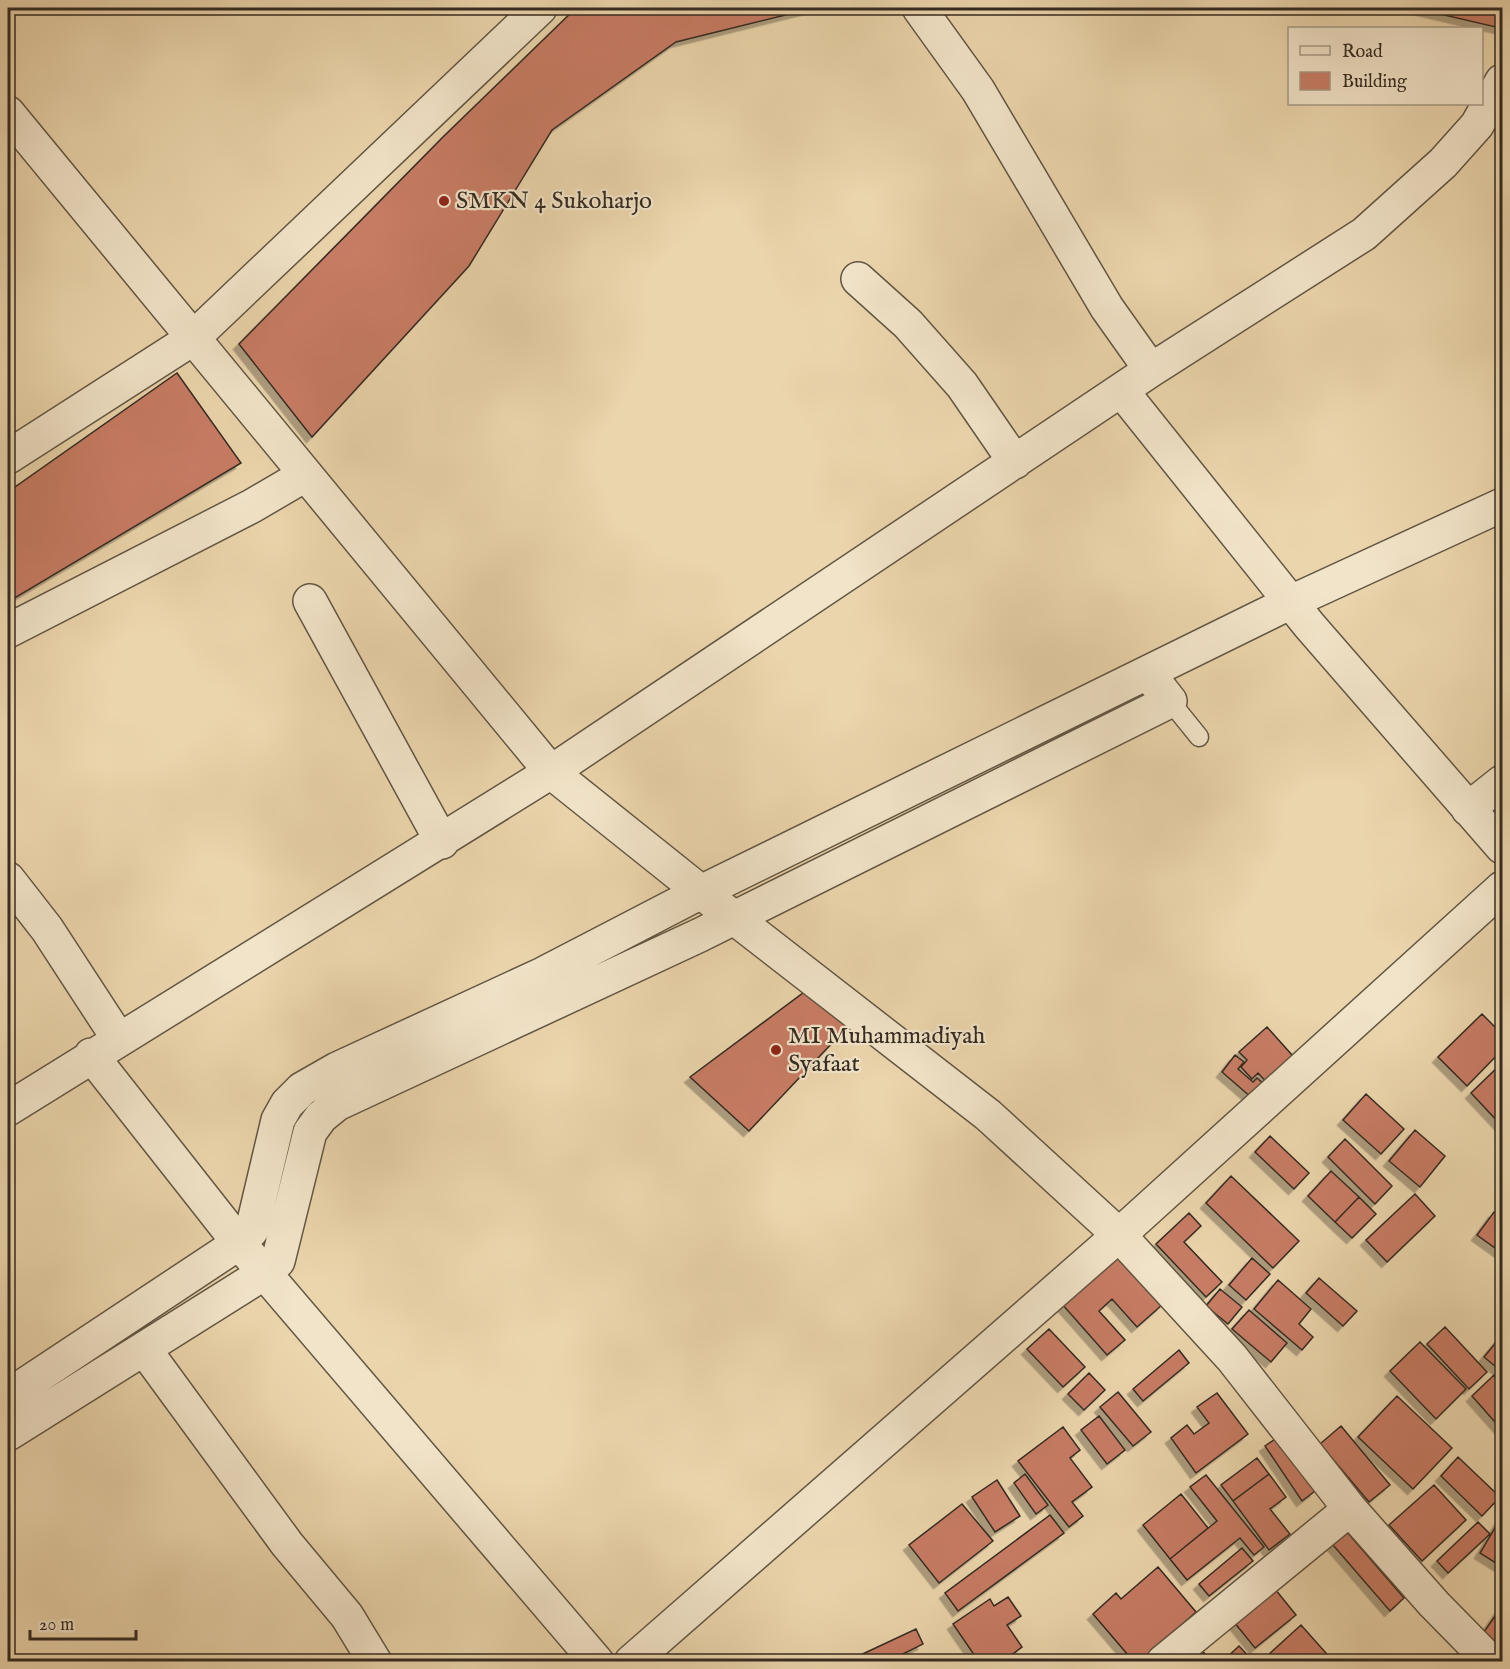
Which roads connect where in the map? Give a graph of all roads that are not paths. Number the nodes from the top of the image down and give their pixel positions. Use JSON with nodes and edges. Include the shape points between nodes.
{"nodes":[{"id":1,"x":540,"y":8,"type":"edge"},
{"id":2,"x":919,"y":8,"type":"edge"},
{"id":3,"x":1503,"y":81,"type":"edge"},
{"id":4,"x":8,"y":113,"type":"edge"},
{"id":5,"x":858,"y":279,"type":"dead end"},
{"id":6,"x":192,"y":339,"type":"junction"},
{"id":7,"x":1151,"y":370,"type":"junction"},
{"id":8,"x":1121,"y":390,"type":"junction"},
{"id":9,"x":8,"y":457,"type":"edge"},
{"id":10,"x":1015,"y":462,"type":"junction"},
{"id":11,"x":305,"y":476,"type":"junction"},
{"id":12,"x":1503,"y":506,"type":"edge"},
{"id":13,"x":310,"y":601,"type":"dead end"},
{"id":14,"x":1298,"y":612,"type":"junction"},
{"id":15,"x":8,"y":631,"type":"edge"},
{"id":16,"x":1160,"y":687,"type":"junction"},
{"id":17,"x":1199,"y":737,"type":"dead end"},
{"id":18,"x":551,"y":772,"type":"junction"},
{"id":19,"x":1503,"y":782,"type":"edge"},
{"id":20,"x":1468,"y":809,"type":"junction"},
{"id":21,"x":442,"y":842,"type":"junction"},
{"id":22,"x":1503,"y":847,"type":"edge"},
{"id":23,"x":8,"y":879,"type":"edge"},
{"id":24,"x":1503,"y":888,"type":"edge"},
{"id":25,"x":717,"y":905,"type":"junction"},
{"id":26,"x":118,"y":1038,"type":"junction"},
{"id":27,"x":91,"y":1055,"type":"junction"},
{"id":28,"x":8,"y":1109,"type":"edge"},
{"id":29,"x":1119,"y":1235,"type":"junction"},
{"id":30,"x":252,"y":1257,"type":"junction"},
{"id":31,"x":145,"y":1350,"type":"junction"},
{"id":32,"x":8,"y":1396,"type":"edge"},
{"id":33,"x":8,"y":1434,"type":"edge"},
{"id":34,"x":1350,"y":1509,"type":"junction"},
{"id":35,"x":375,"y":1662,"type":"edge"},
{"id":36,"x":597,"y":1662,"type":"edge"},
{"id":37,"x":631,"y":1662,"type":"edge"},
{"id":38,"x":1163,"y":1662,"type":"edge"},
{"id":39,"x":1491,"y":1662,"type":"edge"}],
"edges":[{"from":1,"to":6,"type":"street"},
{"from":2,"to":7,"type":"street","via":[[978,90],[1107,308]]},
{"from":3,"to":7,"type":"street","via":[[1477,125],[1443,163],[1364,234]]},
{"from":4,"to":6,"type":"street"},
{"from":5,"to":10,"type":"street","via":[[908,324],[962,385]]},
{"from":6,"to":9,"type":"street"},
{"from":6,"to":11,"type":"street"},
{"from":7,"to":8,"type":"street"},
{"from":8,"to":10,"type":"street"},
{"from":8,"to":14,"type":"street"},
{"from":10,"to":18,"type":"street"},
{"from":11,"to":15,"type":"street"},
{"from":11,"to":18,"type":"street"},
{"from":12,"to":14,"type":"street"},
{"from":13,"to":21,"type":"street"},
{"from":14,"to":16,"type":"street"},
{"from":14,"to":20,"type":"street"},
{"from":16,"to":17,"type":"lane"},
{"from":16,"to":25,"type":"street"},
{"from":18,"to":21,"type":"street"},
{"from":18,"to":25,"type":"street"},
{"from":19,"to":20,"type":"street"},
{"from":20,"to":22,"type":"street"},
{"from":21,"to":26,"type":"street"},
{"from":23,"to":26,"type":"street"},
{"from":24,"to":29,"type":"street"},
{"from":25,"to":29,"type":"street","via":[[988,1115]]},
{"from":25,"to":30,"type":"street","via":[[543,974],[302,1089],[278,1120],[252,1230]]},
{"from":26,"to":27,"type":"street"},
{"from":27,"to":28,"type":"street"},
{"from":27,"to":30,"type":"street"},
{"from":29,"to":34,"type":"street","via":[[1232,1358]]},
{"from":29,"to":37,"type":"street"},
{"from":30,"to":31,"type":"street"},
{"from":30,"to":32,"type":"street"},
{"from":30,"to":36,"type":"street"},
{"from":31,"to":33,"type":"street"},
{"from":31,"to":35,"type":"street","via":[[287,1544],[347,1616]]},
{"from":34,"to":38,"type":"street"},
{"from":34,"to":39,"type":"street"}]}
